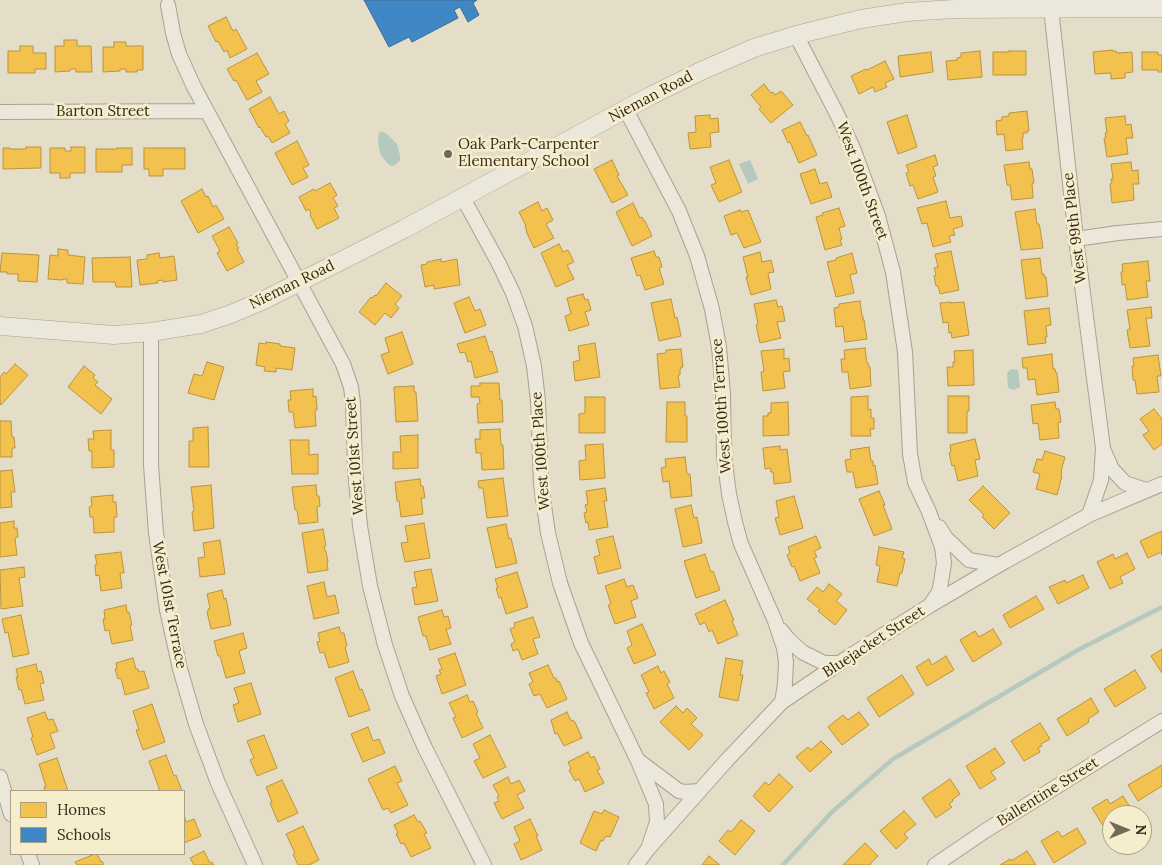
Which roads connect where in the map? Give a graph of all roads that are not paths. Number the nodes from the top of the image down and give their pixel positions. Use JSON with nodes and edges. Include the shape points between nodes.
{"nodes":[{"id":1,"x":168,"y":5,"type":"dead end"},
{"id":2,"x":954,"y":5,"type":"edge"},
{"id":3,"x":1051,"y":8,"type":"junction"},
{"id":4,"x":1162,"y":8,"type":"edge"},
{"id":5,"x":796,"y":35,"type":"junction"},
{"id":6,"x":626,"y":110,"type":"junction"},
{"id":7,"x":206,"y":111,"type":"junction"},
{"id":8,"x":0,"y":112,"type":"edge"},
{"id":9,"x":463,"y":198,"type":"junction"},
{"id":10,"x":1162,"y":229,"type":"edge"},
{"id":11,"x":1076,"y":238,"type":"junction"},
{"id":12,"x":298,"y":282,"type":"junction"},
{"id":13,"x":0,"y":326,"type":"edge"},
{"id":14,"x":151,"y":332,"type":"junction"},
{"id":15,"x":1103,"y":448,"type":"junction"},
{"id":16,"x":1162,"y":484,"type":"edge"},
{"id":17,"x":1146,"y":490,"type":"junction"},
{"id":18,"x":929,"y":512,"type":"junction"},
{"id":19,"x":1089,"y":515,"type":"junction"},
{"id":20,"x":998,"y":565,"type":"junction"},
{"id":21,"x":929,"y":606,"type":"junction"},
{"id":22,"x":775,"y":622,"type":"junction"},
{"id":23,"x":840,"y":663,"type":"junction"},
{"id":24,"x":782,"y":702,"type":"junction"},
{"id":25,"x":1162,"y":721,"type":"edge"},
{"id":26,"x":638,"y":761,"type":"junction"},
{"id":27,"x":0,"y":778,"type":"edge"},
{"id":28,"x":699,"y":791,"type":"junction"},
{"id":29,"x":10,"y":811,"type":"edge"},
{"id":30,"x":648,"y":849,"type":"junction"},
{"id":31,"x":255,"y":865,"type":"edge"},
{"id":32,"x":484,"y":865,"type":"edge"},
{"id":33,"x":636,"y":865,"type":"edge"},
{"id":34,"x":935,"y":865,"type":"edge"}],
"edges":[{"from":1,"to":7,"type":"street","name":"West 101st Street","via":[[179,54]]},
{"from":2,"to":3,"type":"street","name":"Nieman Road"},
{"from":2,"to":5,"type":"street","name":"Nieman Road","via":[[861,19]]},
{"from":3,"to":4,"type":"street","name":"Nieman Road"},
{"from":3,"to":11,"type":"street","name":"West 99th Place"},
{"from":5,"to":6,"type":"street","name":"Nieman Road","via":[[701,70]]},
{"from":5,"to":18,"type":"street","name":"West 100th Street","via":[[853,148],[878,216],[900,310],[908,384],[910,454],[915,482]]},
{"from":6,"to":9,"type":"street","name":"Nieman Road"},
{"from":6,"to":22,"type":"street","name":"West 100th Terrace","via":[[679,211],[697,256],[719,347],[729,494],[741,544]]},
{"from":7,"to":8,"type":"street","name":"Barton Street"},
{"from":7,"to":12,"type":"street","name":"West 101st Street"},
{"from":9,"to":12,"type":"street","name":"Nieman Road"},
{"from":9,"to":26,"type":"street","name":"West 100th Place","via":[[502,270],[525,326],[538,401],[541,485],[560,583],[581,643]]},
{"from":10,"to":11,"type":"street"},
{"from":11,"to":15,"type":"street","name":"West 99th Place"},
{"from":12,"to":14,"type":"street","name":"Nieman Road","via":[[231,314],[201,324]]},
{"from":12,"to":32,"type":"street","name":"West 101st Street","via":[[343,364],[351,387],[360,526],[370,586],[385,645],[402,696],[425,748]]},
{"from":13,"to":14,"type":"street","name":"Nieman Road","via":[[114,335]]},
{"from":14,"to":31,"type":"street","name":"West 101st Terrace","via":[[151,465],[167,610],[196,724]]},
{"from":15,"to":17,"type":"street","name":"West 99th Place","via":[[1112,469],[1125,483]]},
{"from":15,"to":19,"type":"street","name":"West 99th Place","via":[[1101,480]]},
{"from":16,"to":17,"type":"street","name":"Bluejacket Street"},
{"from":17,"to":19,"type":"street","name":"Bluejacket Street"},
{"from":18,"to":20,"type":"street","name":"West 100th Street","via":[[946,538],[969,560]]},
{"from":18,"to":21,"type":"street","name":"West 100th Street","via":[[942,547],[944,563],[939,592]]},
{"from":19,"to":20,"type":"street","name":"Bluejacket Street"},
{"from":20,"to":21,"type":"street","name":"Bluejacket Street"},
{"from":21,"to":23,"type":"street","name":"Bluejacket Street"},
{"from":22,"to":23,"type":"street","name":"West 100th Terrace","via":[[802,652],[824,663]]},
{"from":22,"to":24,"type":"street","name":"West 100th Terrace","via":[[786,662]]},
{"from":23,"to":24,"type":"street","name":"Bluejacket Street"},
{"from":24,"to":28,"type":"street","name":"Bluejacket Street"},
{"from":25,"to":34,"type":"street","name":"Ballentine Street"},
{"from":26,"to":28,"type":"street","name":"West 100th Place","via":[[679,790]]},
{"from":26,"to":30,"type":"street","name":"West 100th Place","via":[[656,804],[657,822]]},
{"from":27,"to":29,"type":"street"},
{"from":28,"to":30,"type":"street","name":"Bluejacket Street"},
{"from":30,"to":33,"type":"street","name":"Bluejacket Street"}]}
